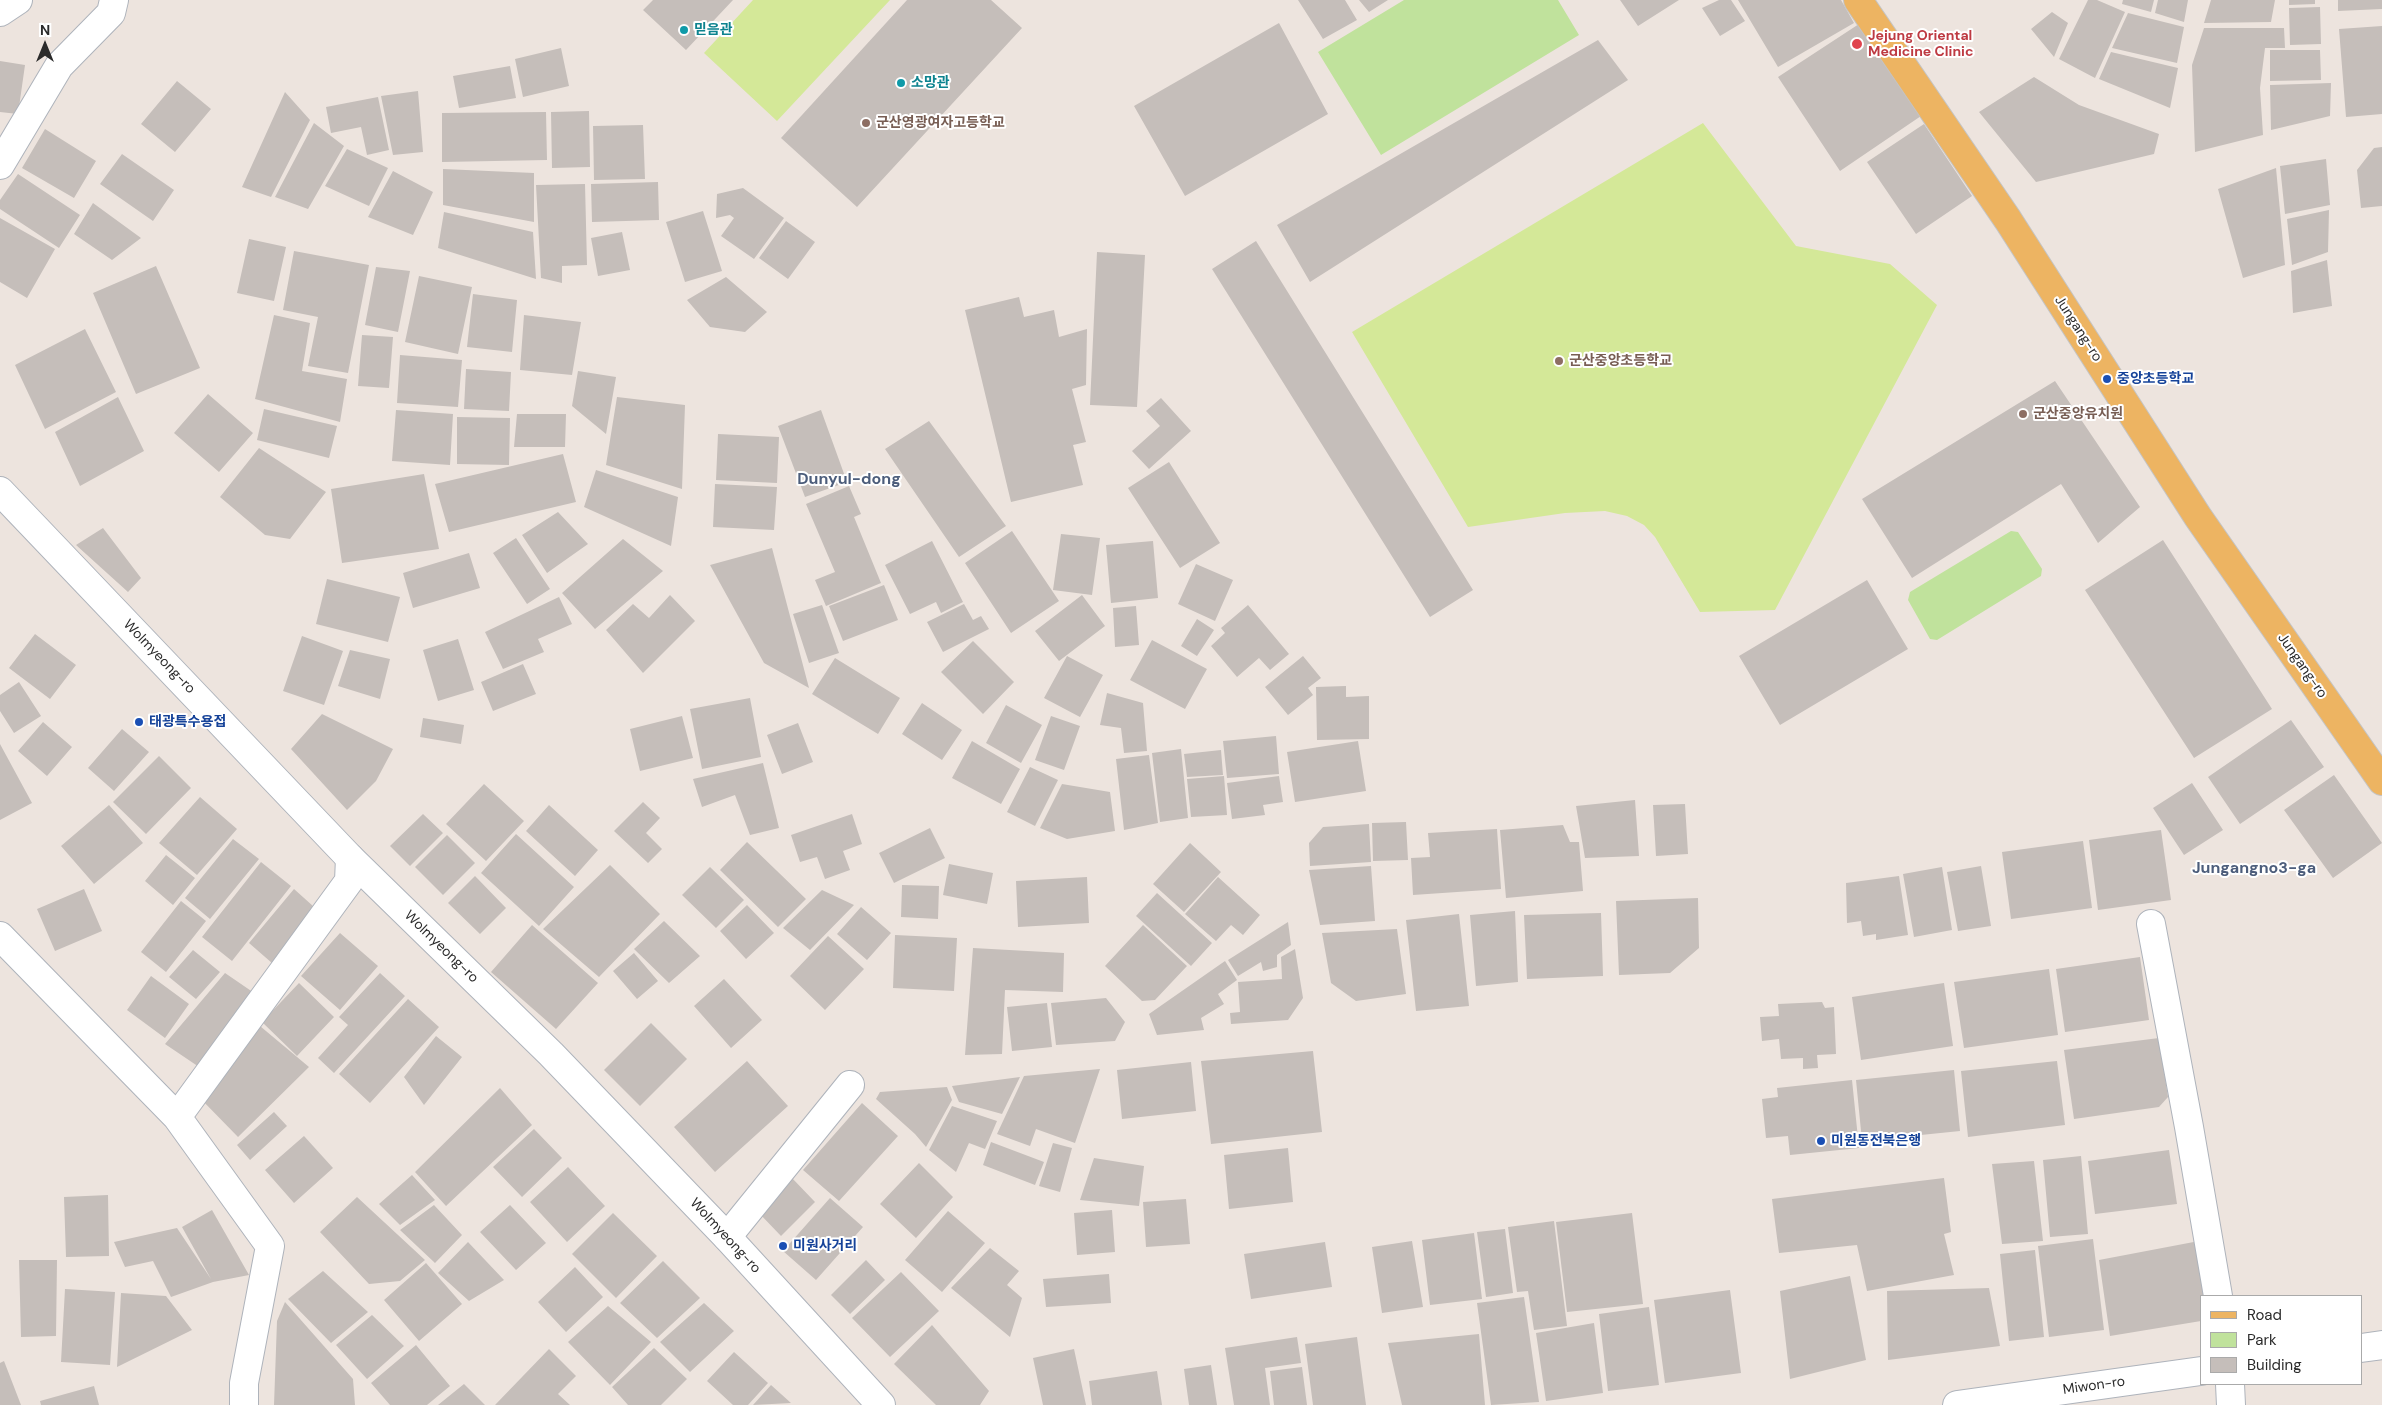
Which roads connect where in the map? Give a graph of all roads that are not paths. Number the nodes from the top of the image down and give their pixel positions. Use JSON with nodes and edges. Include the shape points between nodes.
{"nodes":[{"id":1,"x":18,"y":0,"type":"edge"},
{"id":2,"x":114,"y":0,"type":"edge"},
{"id":3,"x":1858,"y":0,"type":"edge"},
{"id":4,"x":0,"y":12,"type":"edge"},
{"id":5,"x":0,"y":164,"type":"edge"},
{"id":6,"x":0,"y":491,"type":"edge"},
{"id":7,"x":2382,"y":781,"type":"edge"},
{"id":8,"x":350,"y":858,"type":"junction"},
{"id":9,"x":2151,"y":924,"type":"dead end"},
{"id":10,"x":0,"y":936,"type":"edge"},
{"id":11,"x":850,"y":1085,"type":"dead end"},
{"id":12,"x":177,"y":1117,"type":"junction"},
{"id":13,"x":727,"y":1237,"type":"junction"},
{"id":14,"x":2218,"y":1295,"type":"edge"},
{"id":15,"x":2382,"y":1345,"type":"edge"},
{"id":16,"x":2362,"y":1348,"type":"edge"},
{"id":17,"x":2200,"y":1371,"type":"edge"},
{"id":18,"x":2230,"y":1385,"type":"edge"},
{"id":19,"x":244,"y":1405,"type":"edge"},
{"id":20,"x":881,"y":1405,"type":"edge"},
{"id":21,"x":1957,"y":1405,"type":"edge"},
{"id":22,"x":2231,"y":1405,"type":"edge"}],
"edges":[{"from":1,"to":4,"type":"street"},
{"from":2,"to":5,"type":"street","via":[[111,13],[59,66]]},
{"from":3,"to":7,"type":"main road","name":"Jungang-ro","via":[[2008,220],[2198,517]]},
{"from":6,"to":8,"type":"street","name":"Wolmyeong-ro"},
{"from":8,"to":12,"type":"street","via":[[349,881]]},
{"from":8,"to":13,"type":"street","name":"Wolmyeong-ro","via":[[551,1054]]},
{"from":9,"to":14,"type":"street"},
{"from":10,"to":12,"type":"street"},
{"from":11,"to":13,"type":"street"},
{"from":12,"to":19,"type":"street","via":[[270,1246],[244,1383]]},
{"from":13,"to":20,"type":"street","name":"Wolmyeong-ro"},
{"from":15,"to":16,"type":"street"},
{"from":17,"to":21,"type":"street","name":"Miwon-ro"},
{"from":18,"to":22,"type":"street"}]}
